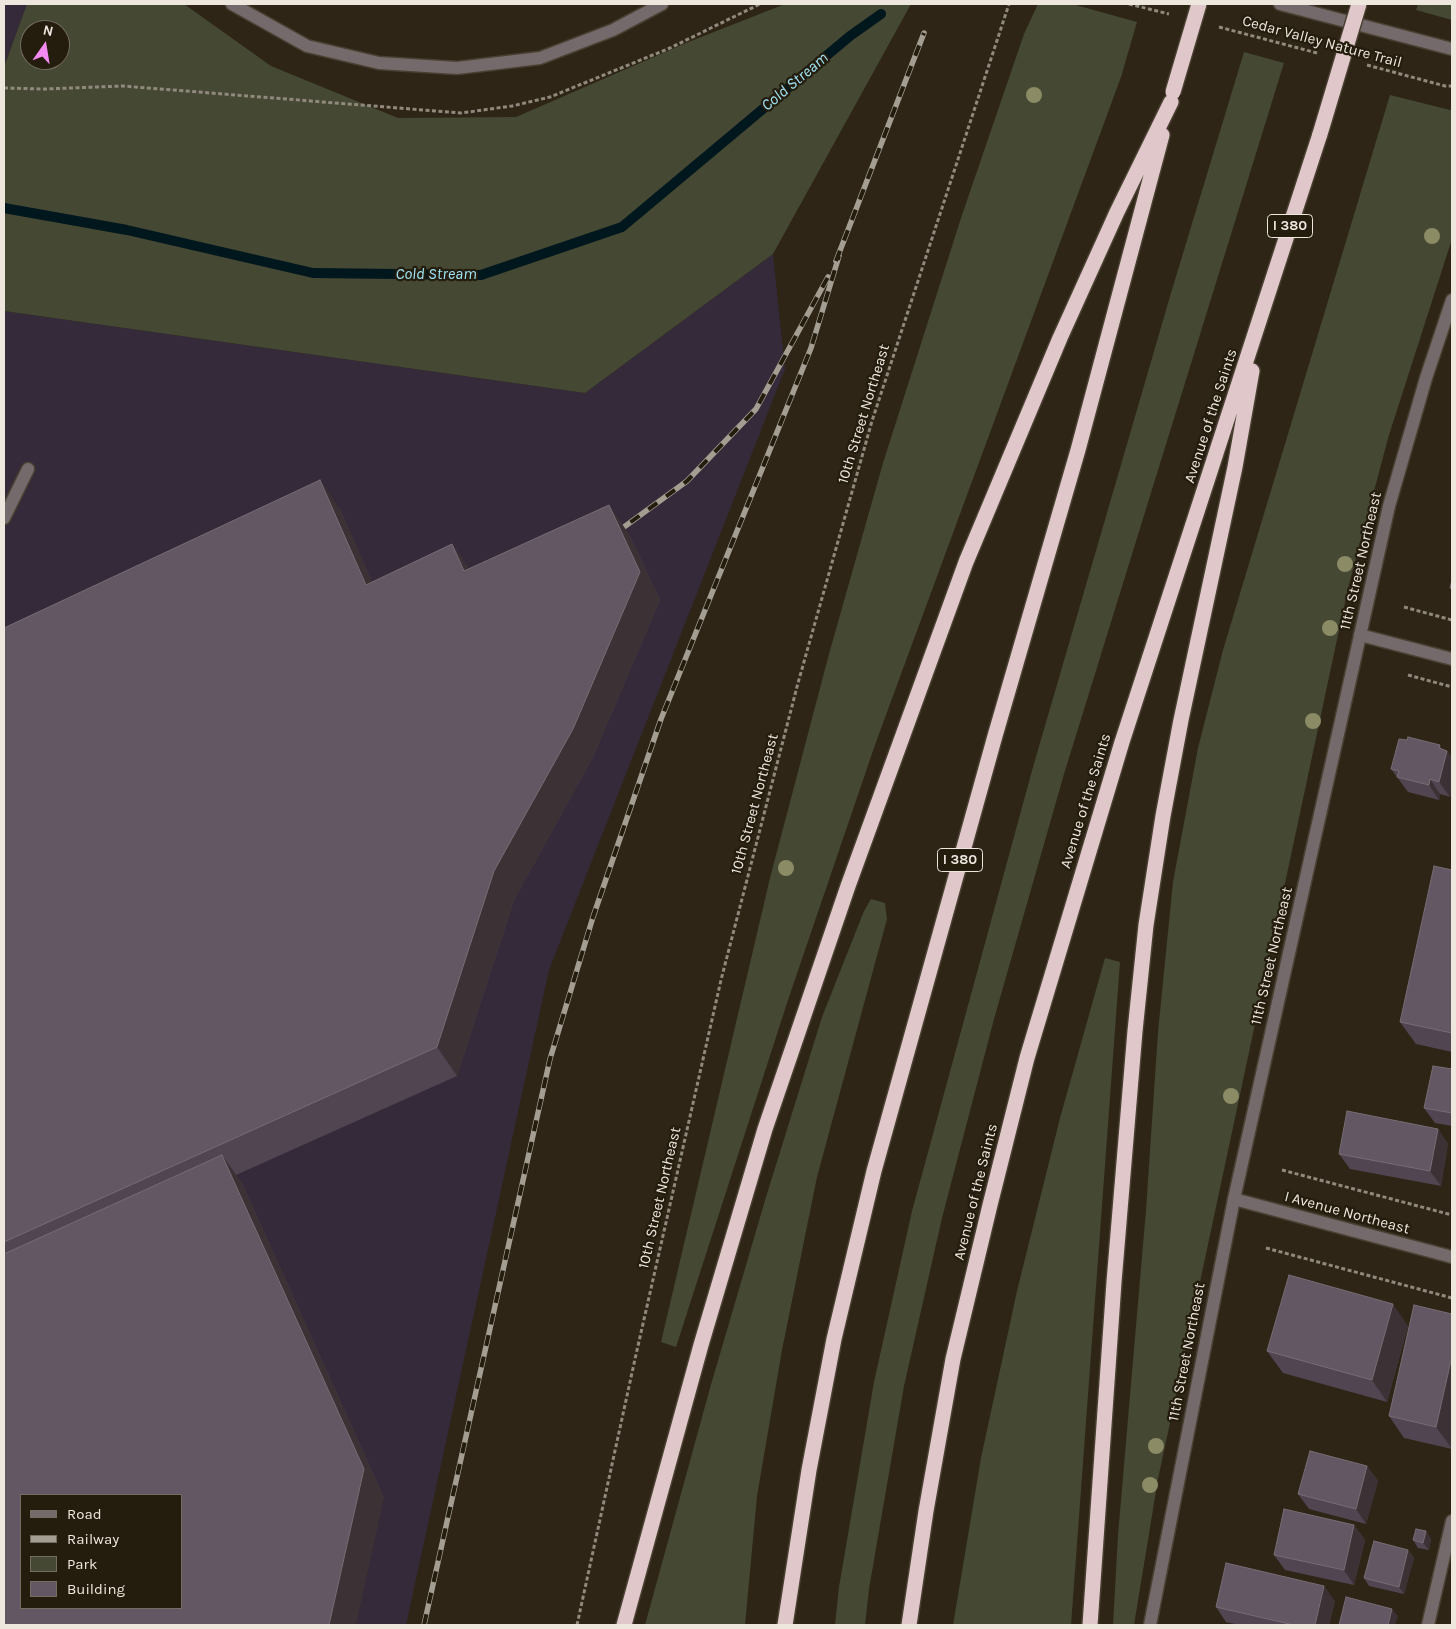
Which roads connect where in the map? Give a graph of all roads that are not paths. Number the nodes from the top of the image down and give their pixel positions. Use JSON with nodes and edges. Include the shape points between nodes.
{"nodes":[{"id":1,"x":232,"y":4,"type":"edge"},
{"id":2,"x":662,"y":4,"type":"edge"},
{"id":3,"x":1199,"y":4,"type":"edge"},
{"id":4,"x":1280,"y":4,"type":"edge"},
{"id":5,"x":1359,"y":4,"type":"edge"},
{"id":6,"x":1452,"y":48,"type":"edge"},
{"id":7,"x":1172,"y":97,"type":"junction"},
{"id":8,"x":1452,"y":300,"type":"edge"},
{"id":9,"x":1261,"y":318,"type":"junction"},
{"id":10,"x":28,"y":470,"type":"dead end"},
{"id":11,"x":4,"y":518,"type":"edge"},
{"id":12,"x":1360,"y":635,"type":"junction"},
{"id":13,"x":1452,"y":659,"type":"edge"},
{"id":14,"x":1234,"y":1199,"type":"junction"},
{"id":15,"x":1452,"y":1257,"type":"edge"},
{"id":16,"x":1452,"y":1521,"type":"edge"},
{"id":17,"x":624,"y":1625,"type":"edge"},
{"id":18,"x":784,"y":1625,"type":"edge"},
{"id":19,"x":909,"y":1625,"type":"edge"},
{"id":20,"x":1090,"y":1625,"type":"edge"},
{"id":21,"x":1150,"y":1625,"type":"edge"},
{"id":22,"x":1428,"y":1625,"type":"edge"}],
"edges":[{"from":1,"to":2,"type":"street","via":[[307,46],[379,63],[457,68],[540,58],[613,30]]},
{"from":3,"to":7,"type":"highway","number":"I 380","bridge":true},
{"from":4,"to":6,"type":"street"},
{"from":5,"to":9,"type":"highway","name":"Avenue of the Saints","number":"I 380","bridge":true},
{"from":7,"to":17,"type":"highway","via":[[1060,338],[966,562],[848,886],[763,1138],[701,1345]]},
{"from":7,"to":18,"type":"highway","number":"I 380","via":[[1078,450],[874,1172],[834,1339]]},
{"from":8,"to":12,"type":"street","name":"11th Street Northeast","via":[[1389,506]]},
{"from":9,"to":19,"type":"highway","name":"Avenue of the Saints","number":"I 380","via":[[1122,742],[1027,1058],[953,1359]]},
{"from":9,"to":20,"type":"highway","via":[[1235,467],[1162,816],[1146,925],[1114,1282]]},
{"from":10,"to":11,"type":"street"},
{"from":12,"to":13,"type":"street"},
{"from":12,"to":14,"type":"street","name":"11th Street Northeast"},
{"from":14,"to":15,"type":"street","name":"I Avenue Northeast"},
{"from":14,"to":21,"type":"street","name":"11th Street Northeast"},
{"from":16,"to":22,"type":"street"}]}
